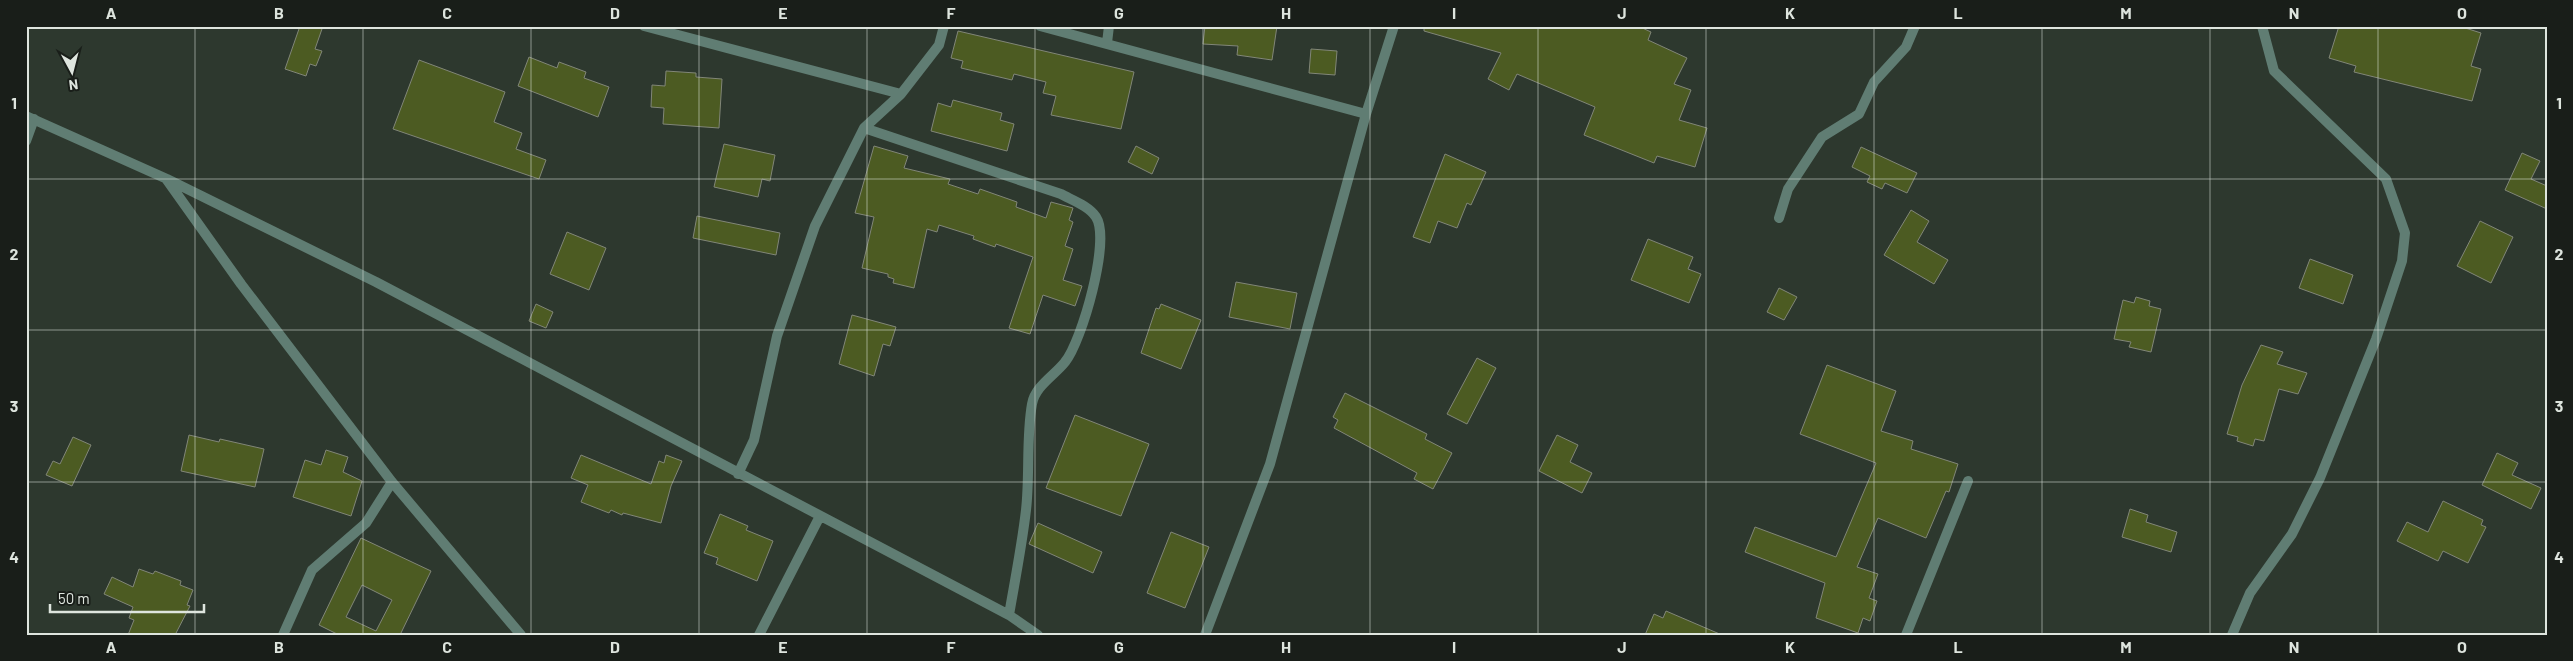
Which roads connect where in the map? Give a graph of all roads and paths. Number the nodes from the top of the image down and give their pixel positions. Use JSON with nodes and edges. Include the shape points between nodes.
{"nodes":[{"id":1,"x":644,"y":26,"type":"edge"},
{"id":2,"x":944,"y":26,"type":"edge"},
{"id":3,"x":1040,"y":26,"type":"edge"},
{"id":4,"x":1109,"y":26,"type":"edge"},
{"id":5,"x":1394,"y":26,"type":"edge"},
{"id":6,"x":1915,"y":26,"type":"edge"},
{"id":7,"x":2262,"y":26,"type":"edge"},
{"id":8,"x":1107,"y":43,"type":"junction"},
{"id":9,"x":901,"y":94,"type":"junction"},
{"id":10,"x":1366,"y":114,"type":"junction"},
{"id":11,"x":30,"y":118,"type":"edge"},
{"id":12,"x":864,"y":128,"type":"junction"},
{"id":13,"x":26,"y":141,"type":"edge"},
{"id":14,"x":167,"y":180,"type":"junction"},
{"id":15,"x":1779,"y":218,"type":"dead end"},
{"id":16,"x":738,"y":474,"type":"junction"},
{"id":17,"x":1968,"y":481,"type":"dead end"},
{"id":18,"x":392,"y":482,"type":"junction"},
{"id":19,"x":820,"y":516,"type":"junction"},
{"id":20,"x":1010,"y":616,"type":"junction"},
{"id":21,"x":283,"y":635,"type":"edge"},
{"id":22,"x":521,"y":635,"type":"edge"},
{"id":23,"x":760,"y":635,"type":"edge"},
{"id":24,"x":1038,"y":635,"type":"edge"},
{"id":25,"x":1205,"y":635,"type":"edge"},
{"id":26,"x":1906,"y":635,"type":"edge"},
{"id":27,"x":2232,"y":635,"type":"edge"}],
"edges":[{"from":1,"to":9,"type":"street"},
{"from":2,"to":9,"type":"street","via":[[939,45]]},
{"from":3,"to":8,"type":"street"},
{"from":4,"to":8,"type":"street"},
{"from":5,"to":10,"type":"street"},
{"from":6,"to":15,"type":"street","via":[[1906,47],[1874,82],[1860,114],[1822,137],[1788,189]]},
{"from":7,"to":27,"type":"street","via":[[2274,71],[2386,179],[2405,233],[2402,261],[2376,339],[2320,478],[2292,534],[2250,593]]},
{"from":8,"to":10,"type":"street"},
{"from":9,"to":12,"type":"street"},
{"from":10,"to":25,"type":"street","via":[[1270,464]]},
{"from":11,"to":13,"type":"street"},
{"from":11,"to":14,"type":"street"},
{"from":12,"to":16,"type":"street","via":[[815,226],[777,336],[754,440]]},
{"from":12,"to":20,"type":"street","via":[[1062,194],[1096,217],[1100,233],[1090,304],[1080,337],[1065,362],[1032,402],[1026,509]]},
{"from":14,"to":16,"type":"street","via":[[376,282]]},
{"from":14,"to":18,"type":"street","via":[[241,284]]},
{"from":16,"to":19,"type":"street"},
{"from":17,"to":26,"type":"street"},
{"from":18,"to":21,"type":"street","via":[[366,523],[312,570]]},
{"from":18,"to":22,"type":"street"},
{"from":19,"to":20,"type":"street"},
{"from":19,"to":23,"type":"street"},
{"from":20,"to":24,"type":"street"}]}
